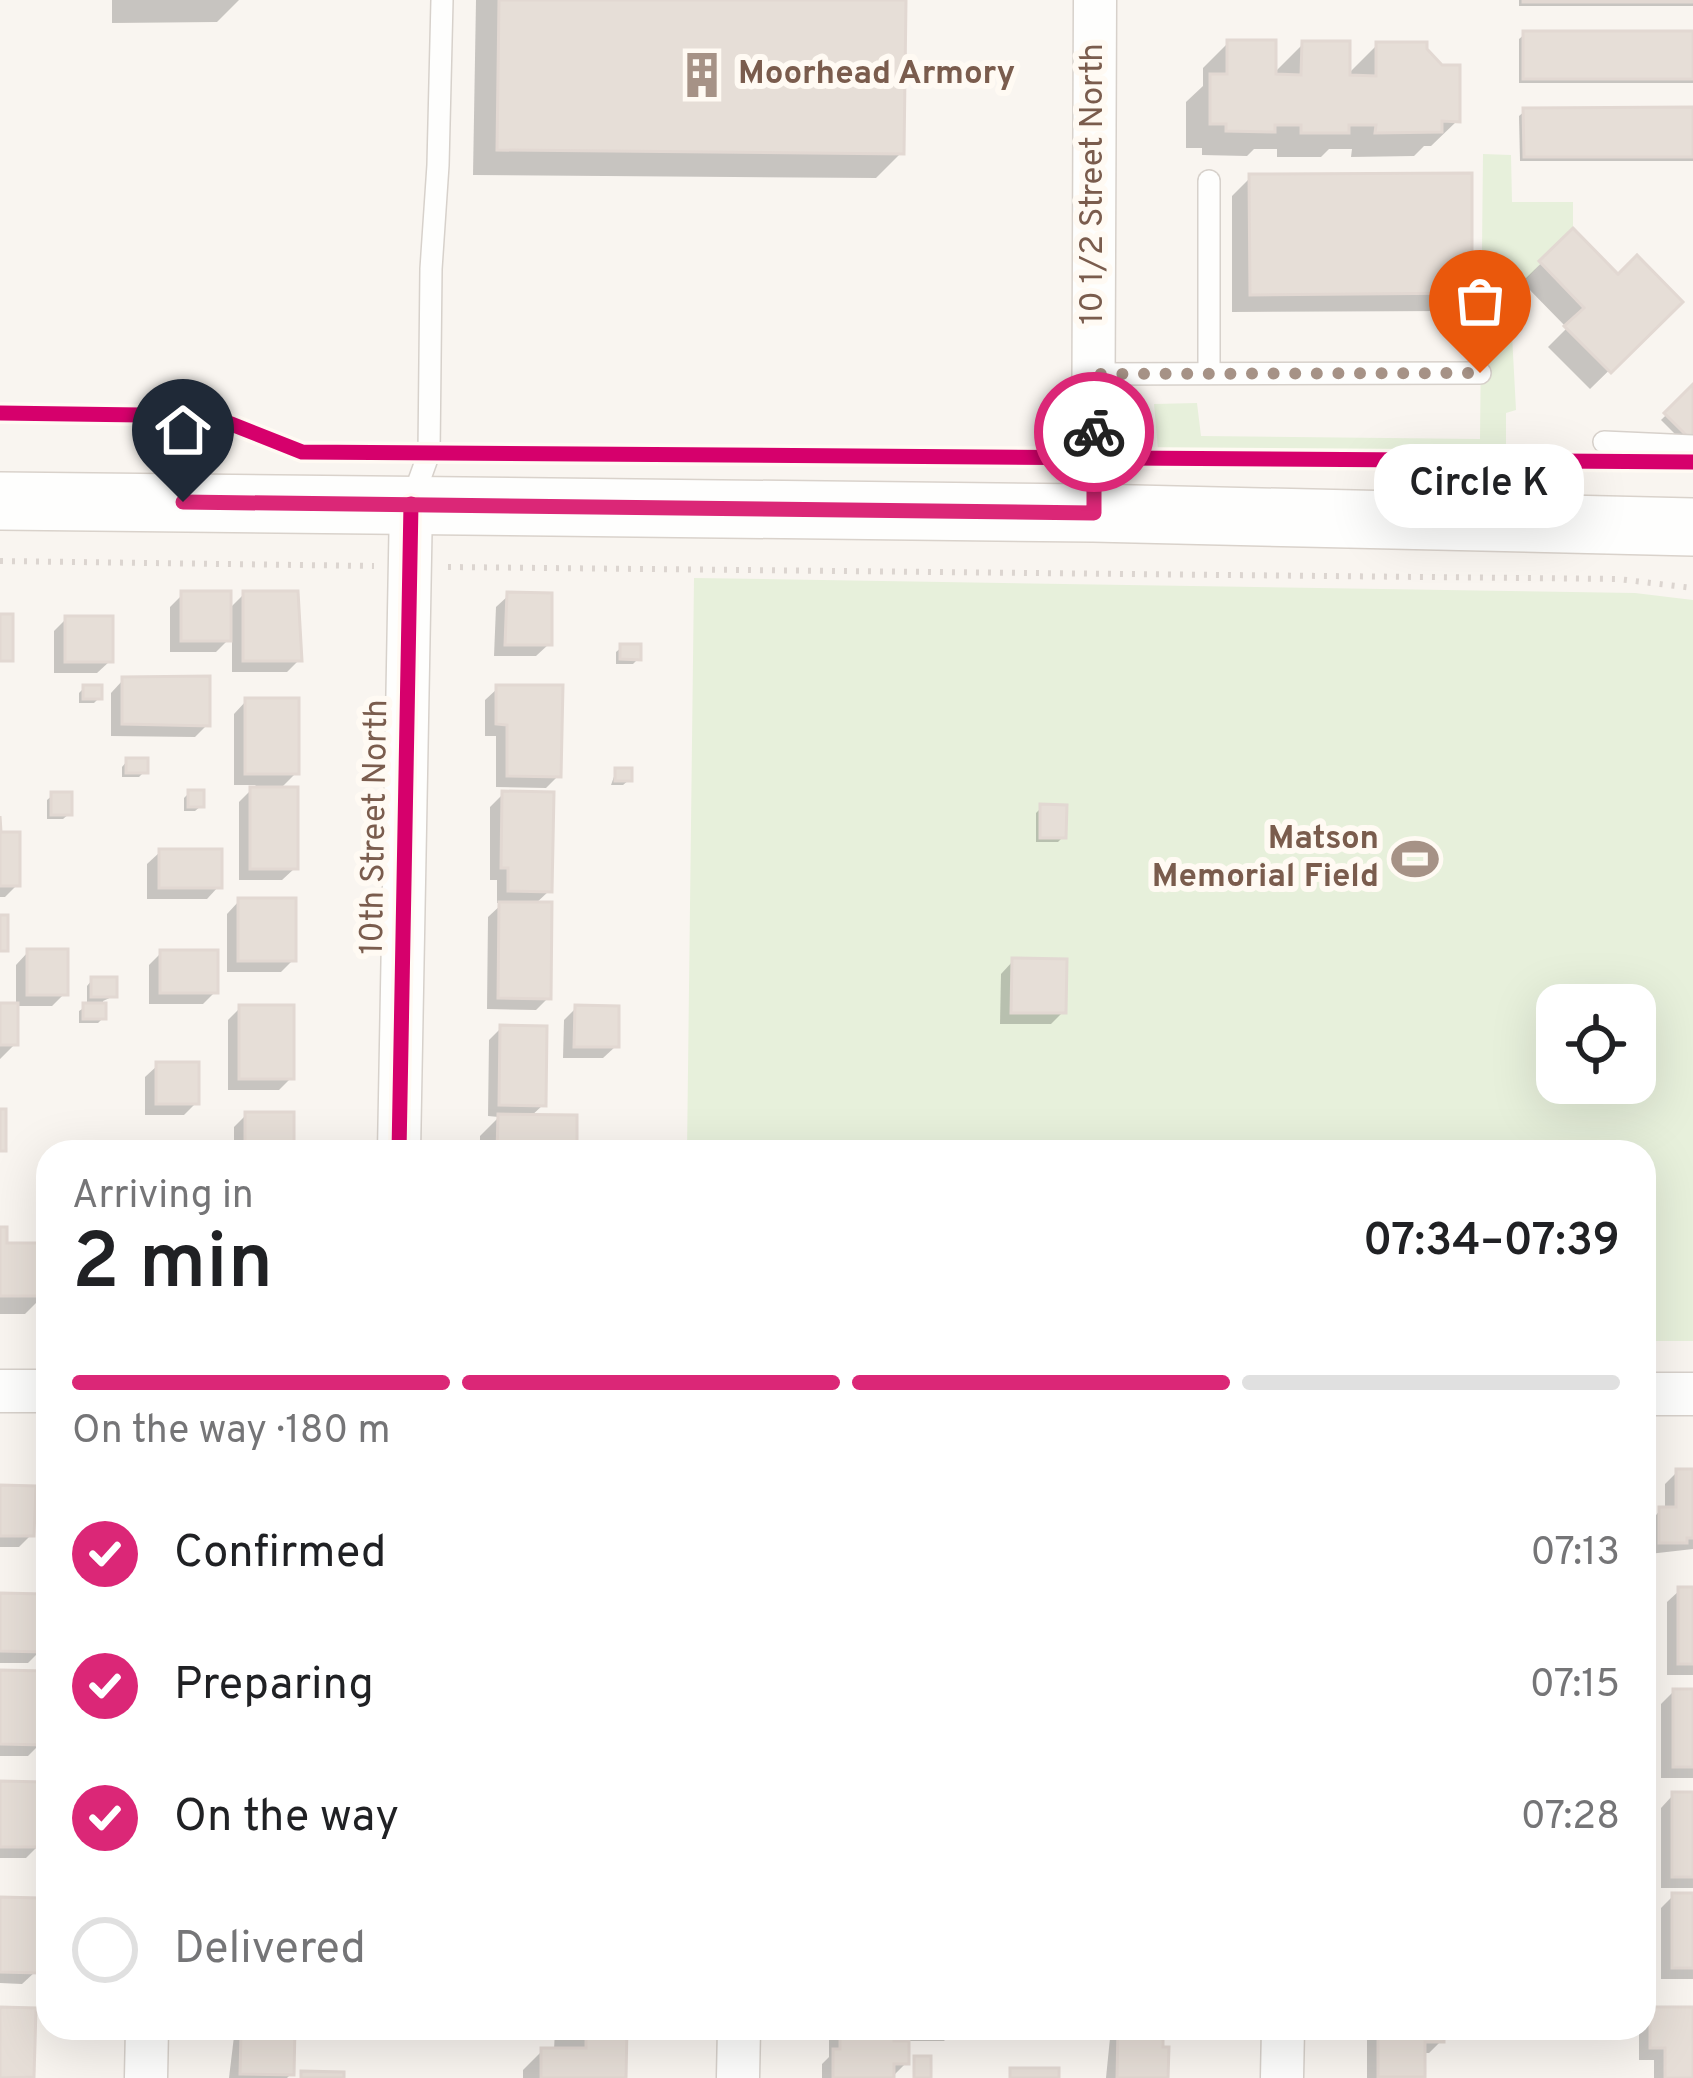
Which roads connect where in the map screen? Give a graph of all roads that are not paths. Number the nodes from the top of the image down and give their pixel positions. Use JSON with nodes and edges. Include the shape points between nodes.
{"nodes":[{"id":1,"x":442,"y":0,"type":"edge"},
{"id":2,"x":1095,"y":0,"type":"edge"},
{"id":3,"x":1209,"y":181,"type":"dead end"},
{"id":4,"x":1209,"y":373,"type":"junction"},
{"id":5,"x":1480,"y":373,"type":"dead end"},
{"id":6,"x":1094,"y":374,"type":"junction"},
{"id":7,"x":1604,"y":442,"type":"dead end"},
{"id":8,"x":1693,"y":446,"type":"edge"},
{"id":9,"x":0,"y":501,"type":"edge"},
{"id":10,"x":411,"y":504,"type":"junction"},
{"id":11,"x":1094,"y":513,"type":"junction"},
{"id":12,"x":1693,"y":527,"type":"edge"},
{"id":13,"x":399,"y":1140,"type":"edge"},
{"id":14,"x":0,"y":1391,"type":"edge"},
{"id":15,"x":36,"y":1391,"type":"edge"},
{"id":16,"x":1656,"y":1394,"type":"edge"},
{"id":17,"x":1693,"y":1394,"type":"edge"},
{"id":18,"x":147,"y":2040,"type":"edge"},
{"id":19,"x":739,"y":2040,"type":"edge"},
{"id":20,"x":1283,"y":2040,"type":"edge"},
{"id":21,"x":146,"y":2078,"type":"edge"},
{"id":22,"x":738,"y":2078,"type":"edge"},
{"id":23,"x":1282,"y":2078,"type":"edge"}],
"edges":[{"from":1,"to":10,"type":"lane","via":[[429,453]]},
{"from":2,"to":6,"type":"street","name":"10 1/2 Street North"},
{"from":3,"to":4,"type":"lane"},
{"from":4,"to":5,"type":"lane"},
{"from":4,"to":6,"type":"lane"},
{"from":6,"to":11,"type":"street","name":"10 1/2 Street North"},
{"from":7,"to":8,"type":"lane"},
{"from":9,"to":10,"type":"main road"},
{"from":10,"to":11,"type":"main road"},
{"from":10,"to":13,"type":"street","name":"10th Street North"},
{"from":11,"to":12,"type":"main road"},
{"from":14,"to":15,"type":"street"},
{"from":16,"to":17,"type":"street"},
{"from":18,"to":21,"type":"street"},
{"from":19,"to":22,"type":"street"},
{"from":20,"to":23,"type":"street"}]}
